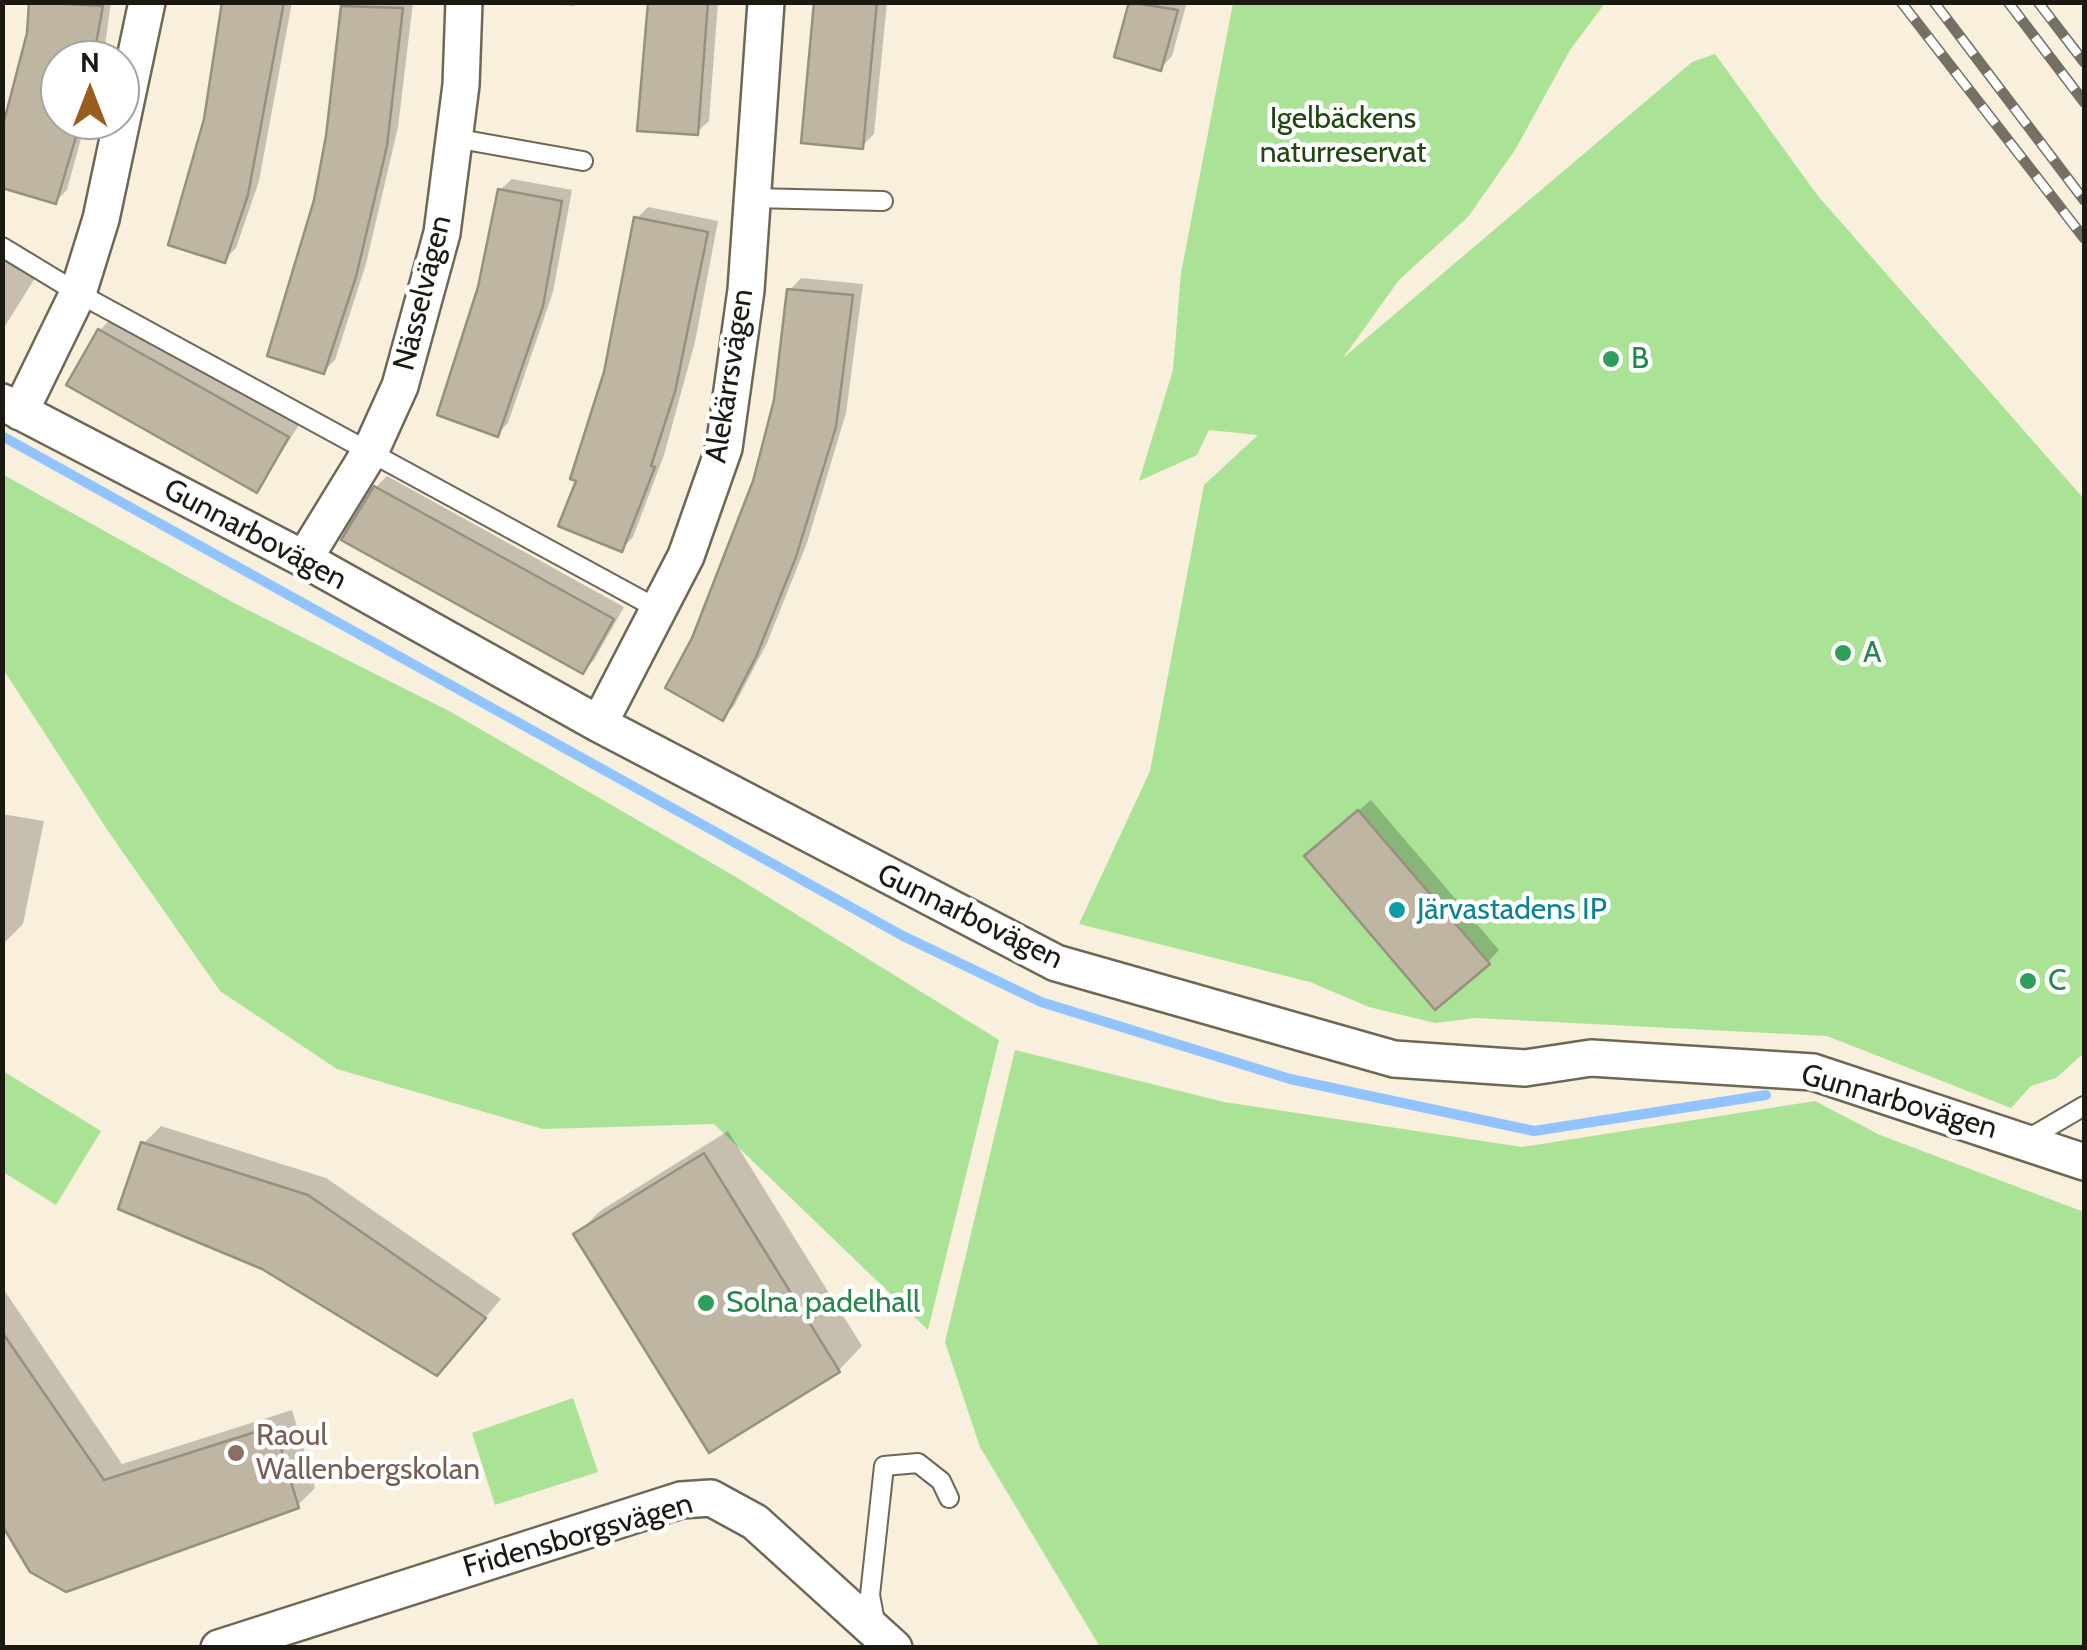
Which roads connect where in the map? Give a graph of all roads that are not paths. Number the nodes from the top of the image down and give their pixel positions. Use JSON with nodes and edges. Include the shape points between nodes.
{"nodes":[{"id":1,"x":147,"y":2,"type":"edge"},
{"id":2,"x":464,"y":2,"type":"edge"},
{"id":3,"x":766,"y":2,"type":"edge"},
{"id":4,"x":454,"y":138,"type":"junction"},
{"id":5,"x":583,"y":161,"type":"dead end"},
{"id":6,"x":752,"y":198,"type":"junction"},
{"id":7,"x":882,"y":201,"type":"dead end"},
{"id":8,"x":2,"y":247,"type":"edge"},
{"id":9,"x":78,"y":293,"type":"junction"},
{"id":10,"x":11,"y":407,"type":"edge"},
{"id":11,"x":371,"y":450,"type":"junction"},
{"id":12,"x":304,"y":559,"type":"junction"},
{"id":13,"x":645,"y":602,"type":"dead end"},
{"id":14,"x":599,"y":724,"type":"junction"},
{"id":15,"x":2084,"y":1106,"type":"edge"},
{"id":16,"x":2026,"y":1140,"type":"junction"},
{"id":17,"x":2084,"y":1162,"type":"edge"},
{"id":18,"x":949,"y":1498,"type":"dead end"},
{"id":19,"x":885,"y":1640,"type":"edge"},
{"id":20,"x":219,"y":1648,"type":"edge"}],
"edges":[{"from":1,"to":9,"type":"street","via":[[101,219]]},
{"from":2,"to":4,"type":"street","name":"Nässelvägen"},
{"from":3,"to":6,"type":"street","name":"Alekärrsvägen"},
{"from":4,"to":5,"type":"lane"},
{"from":4,"to":11,"type":"street","name":"Nässelvägen","via":[[442,232],[400,386]]},
{"from":6,"to":7,"type":"lane"},
{"from":6,"to":14,"type":"street","name":"Alekärrsvägen","via":[[724,448],[686,556]]},
{"from":8,"to":9,"type":"lane"},
{"from":9,"to":10,"type":"street"},
{"from":9,"to":11,"type":"lane"},
{"from":10,"to":12,"type":"street","name":"Gunnarbovägen"},
{"from":11,"to":12,"type":"street","name":"Nässelvägen"},
{"from":11,"to":13,"type":"lane"},
{"from":12,"to":14,"type":"street","name":"Gunnarbovägen"},
{"from":14,"to":16,"type":"street","name":"Gunnarbovägen","via":[[1056,963],[1394,1059],[1812,1072]]},
{"from":15,"to":16,"type":"lane"},
{"from":16,"to":17,"type":"street","name":"Gunnarbovägen"},
{"from":18,"to":19,"type":"lane","via":[[941,1481],[918,1463],[884,1466],[870,1595]]},
{"from":19,"to":20,"type":"street","name":"Fridensborgsvägen","via":[[755,1522],[712,1498],[681,1500]]}]}
